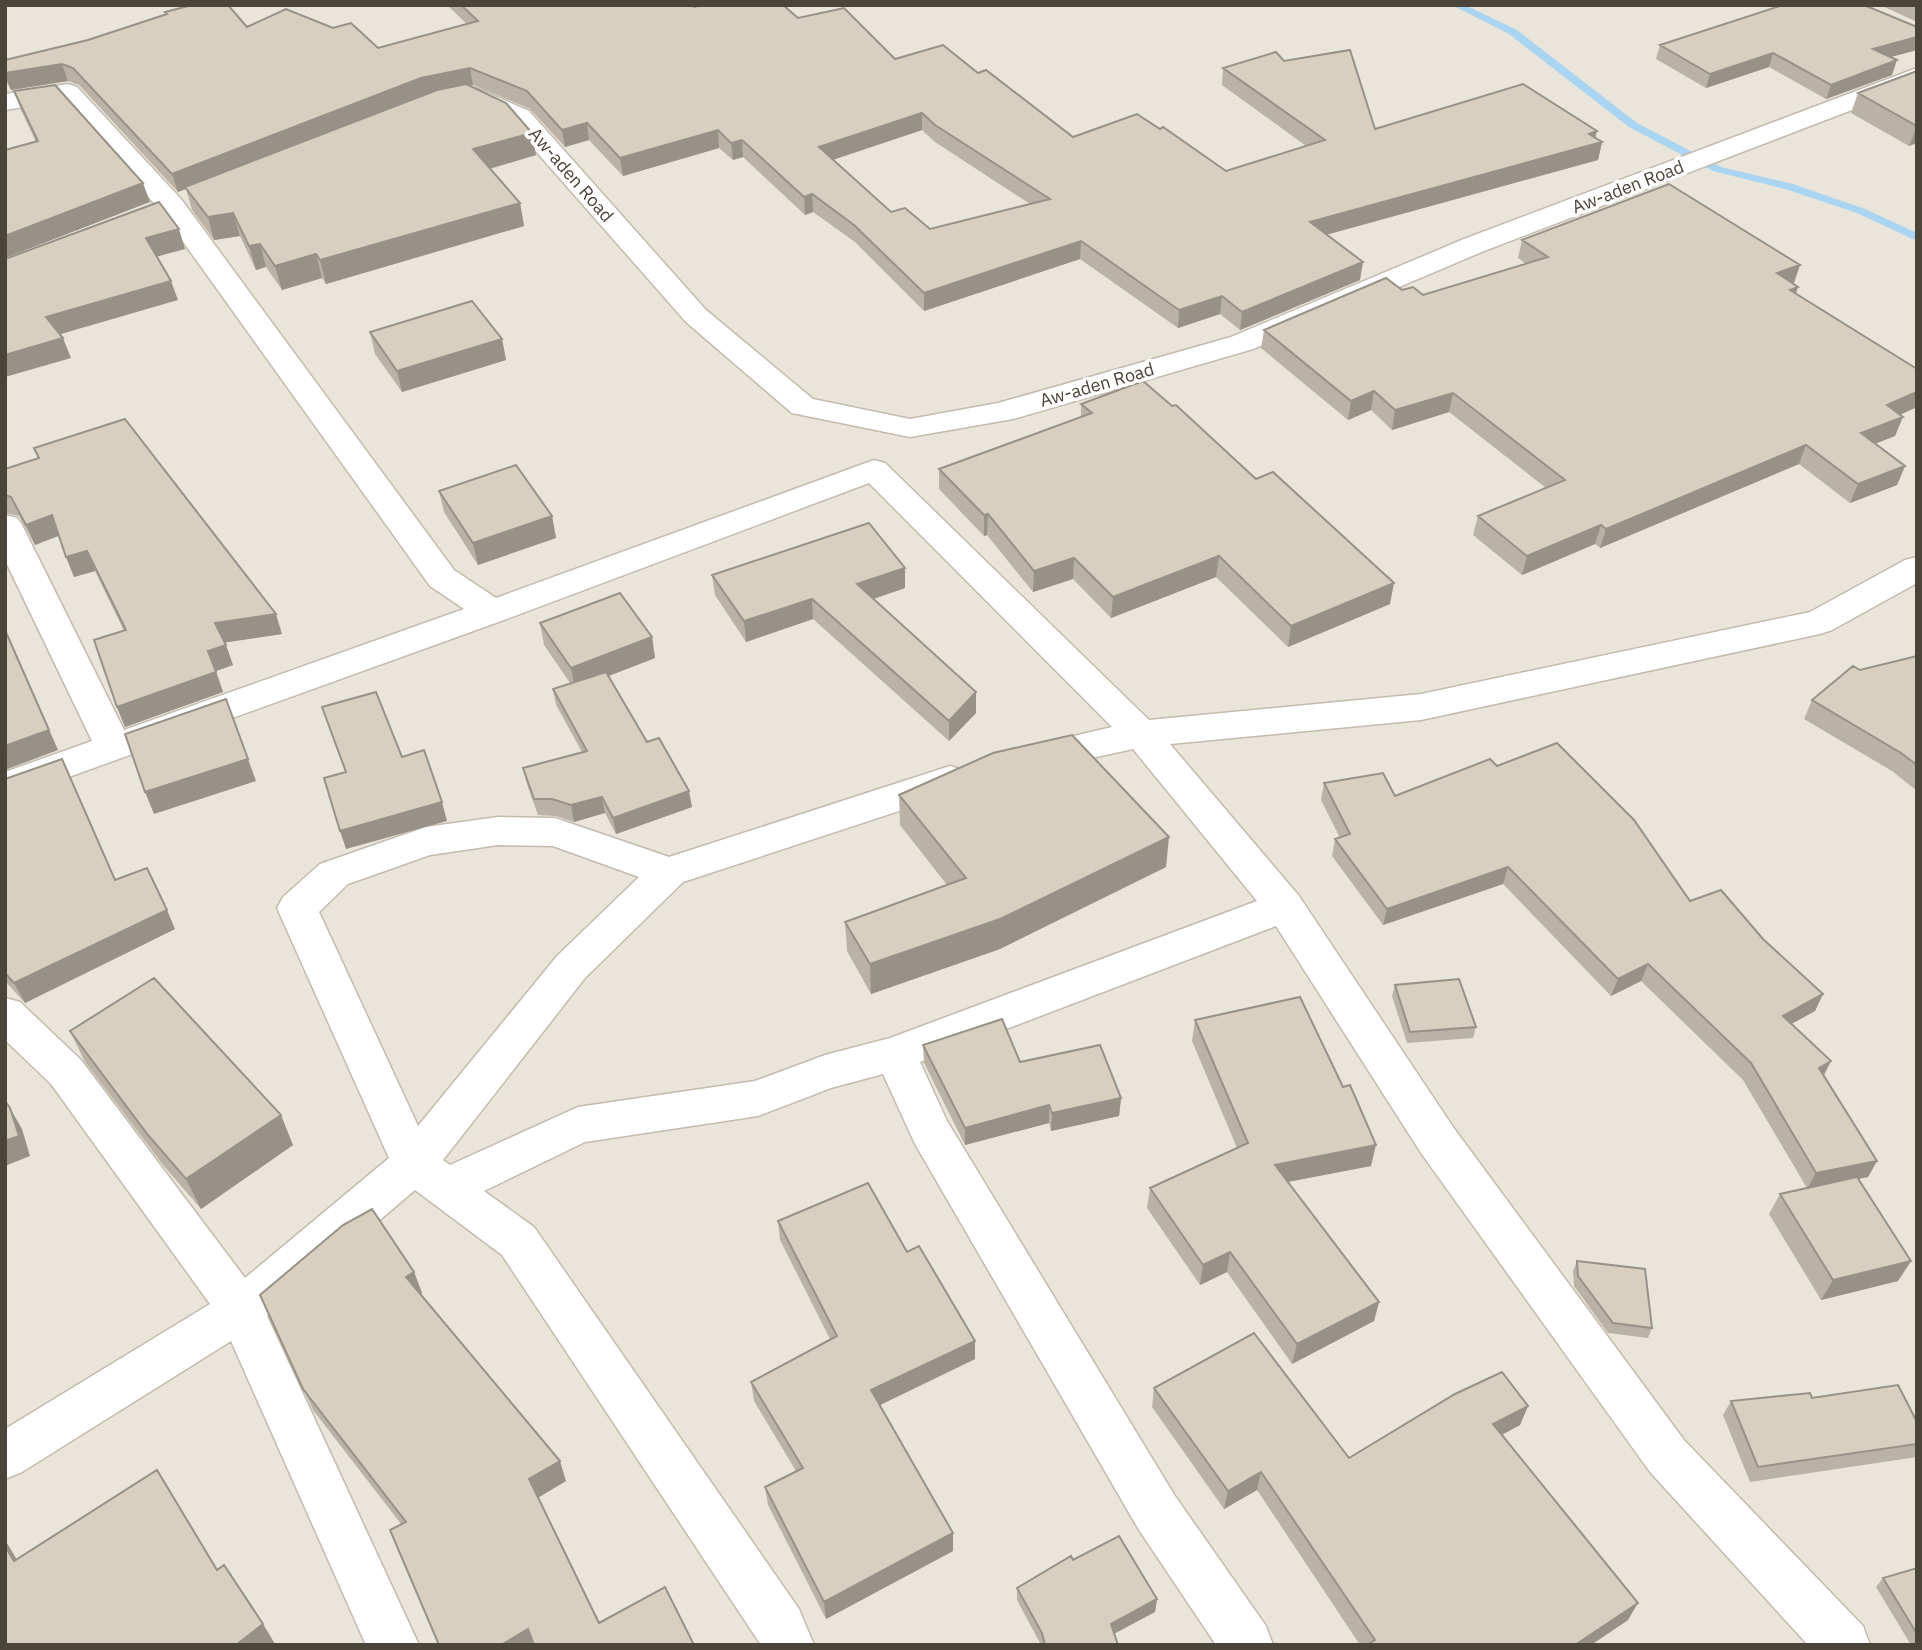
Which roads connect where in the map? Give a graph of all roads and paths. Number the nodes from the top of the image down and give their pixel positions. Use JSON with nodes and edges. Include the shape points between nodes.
{"nodes":[{"id":1,"x":1917,"y":76,"type":"edge"},
{"id":2,"x":5,"y":102,"type":"edge"},
{"id":3,"x":447,"y":102,"type":"edge"},
{"id":4,"x":5,"y":526,"type":"edge"},
{"id":5,"x":1917,"y":568,"type":"edge"},
{"id":6,"x":492,"y":611,"type":"junction"},
{"id":7,"x":1141,"y":734,"type":"junction"},
{"id":8,"x":114,"y":747,"type":"junction"},
{"id":9,"x":5,"y":786,"type":"edge"},
{"id":10,"x":669,"y":872,"type":"junction"},
{"id":11,"x":1285,"y":907,"type":"junction"},
{"id":12,"x":5,"y":1014,"type":"edge"},
{"id":13,"x":895,"y":1054,"type":"junction"},
{"id":14,"x":429,"y":1176,"type":"junction"},
{"id":15,"x":241,"y":1310,"type":"junction"},
{"id":16,"x":5,"y":1456,"type":"edge"},
{"id":17,"x":393,"y":1645,"type":"edge"},
{"id":18,"x":788,"y":1645,"type":"edge"},
{"id":19,"x":1247,"y":1645,"type":"edge"},
{"id":20,"x":1844,"y":1645,"type":"edge"}],
"edges":[{"from":1,"to":3,"type":"street","name":"Aw-aden Road","via":[[1474,245],[1242,343],[1002,412],[910,428],[803,406],[696,316],[520,117],[474,96]]},
{"from":2,"to":6,"type":"street","via":[[68,92],[171,205],[442,578]]},
{"from":4,"to":8,"type":"street"},
{"from":5,"to":7,"type":"street","via":[[1820,622],[1421,707]]},
{"from":6,"to":7,"type":"street","via":[[874,470]]},
{"from":6,"to":8,"type":"street"},
{"from":7,"to":10,"type":"street","via":[[989,769]]},
{"from":7,"to":11,"type":"street"},
{"from":8,"to":9,"type":"street"},
{"from":10,"to":14,"type":"street","via":[[571,967]]},
{"from":10,"to":14,"type":"street","via":[[555,832],[498,831],[426,841],[334,874],[297,908],[316,955]]},
{"from":11,"to":13,"type":"street"},
{"from":11,"to":20,"type":"street","via":[[1437,1140],[1667,1456]]},
{"from":12,"to":15,"type":"street","via":[[66,1073]]},
{"from":13,"to":14,"type":"street","via":[[825,1072],[758,1098],[578,1125]]},
{"from":13,"to":19,"type":"street","via":[[930,1131],[1150,1502]]},
{"from":14,"to":15,"type":"street"},
{"from":14,"to":18,"type":"street","via":[[518,1241]]},
{"from":15,"to":16,"type":"street"},
{"from":15,"to":17,"type":"street"}]}
